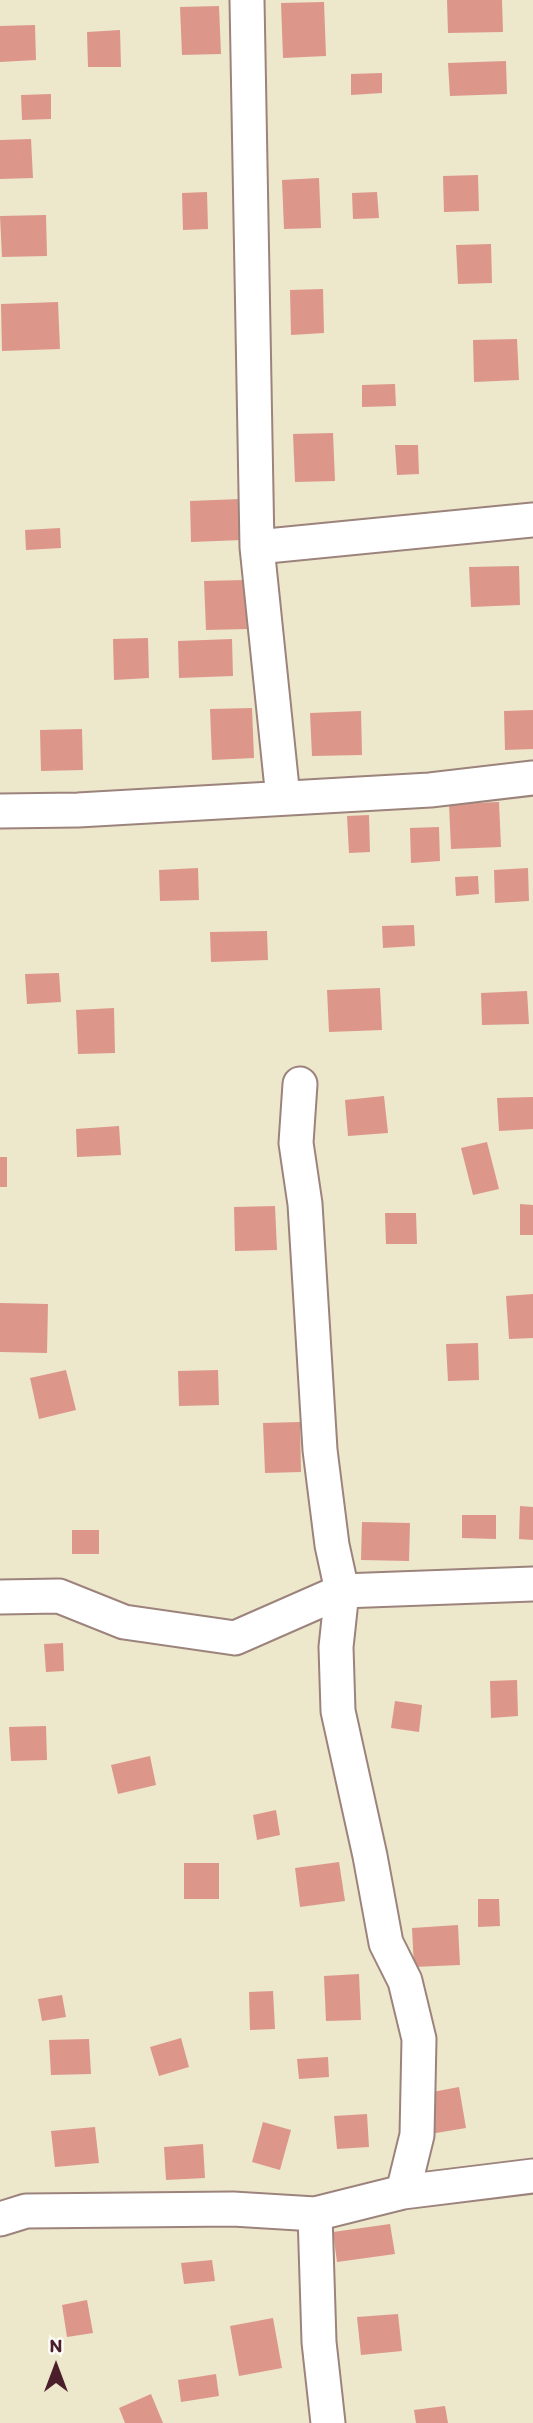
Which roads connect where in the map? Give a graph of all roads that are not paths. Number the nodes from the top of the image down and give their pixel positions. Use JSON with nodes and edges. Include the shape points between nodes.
{"nodes":[{"id":1,"x":247,"y":0,"type":"edge"},
{"id":2,"x":533,"y":520,"type":"edge"},
{"id":3,"x":257,"y":548,"type":"junction"},
{"id":4,"x":533,"y":778,"type":"edge"},
{"id":5,"x":283,"y":799,"type":"junction"},
{"id":6,"x":0,"y":811,"type":"edge"},
{"id":7,"x":300,"y":1084,"type":"dead end"},
{"id":8,"x":533,"y":1584,"type":"edge"},
{"id":9,"x":342,"y":1591,"type":"junction"},
{"id":10,"x":0,"y":1597,"type":"edge"},
{"id":11,"x":533,"y":2176,"type":"edge"},
{"id":12,"x":403,"y":2192,"type":"junction"},
{"id":13,"x":315,"y":2214,"type":"junction"},
{"id":14,"x":0,"y":2219,"type":"edge"},
{"id":15,"x":328,"y":2423,"type":"edge"}],
"edges":[{"from":1,"to":3,"type":"street"},
{"from":2,"to":3,"type":"street"},
{"from":3,"to":5,"type":"street"},
{"from":4,"to":5,"type":"street"},
{"from":5,"to":6,"type":"street"},
{"from":7,"to":9,"type":"street","via":[[296,1143],[305,1204],[320,1450]]},
{"from":8,"to":9,"type":"street"},
{"from":9,"to":10,"type":"street","via":[[236,1638],[124,1622],[59,1596]]},
{"from":9,"to":12,"type":"street","via":[[336,1647],[338,1711],[386,1943],[405,1981],[419,2039],[416,2134]]},
{"from":11,"to":12,"type":"street"},
{"from":12,"to":13,"type":"street"},
{"from":13,"to":14,"type":"street","via":[[26,2211]]},
{"from":13,"to":15,"type":"street","via":[[319,2342]]}]}
